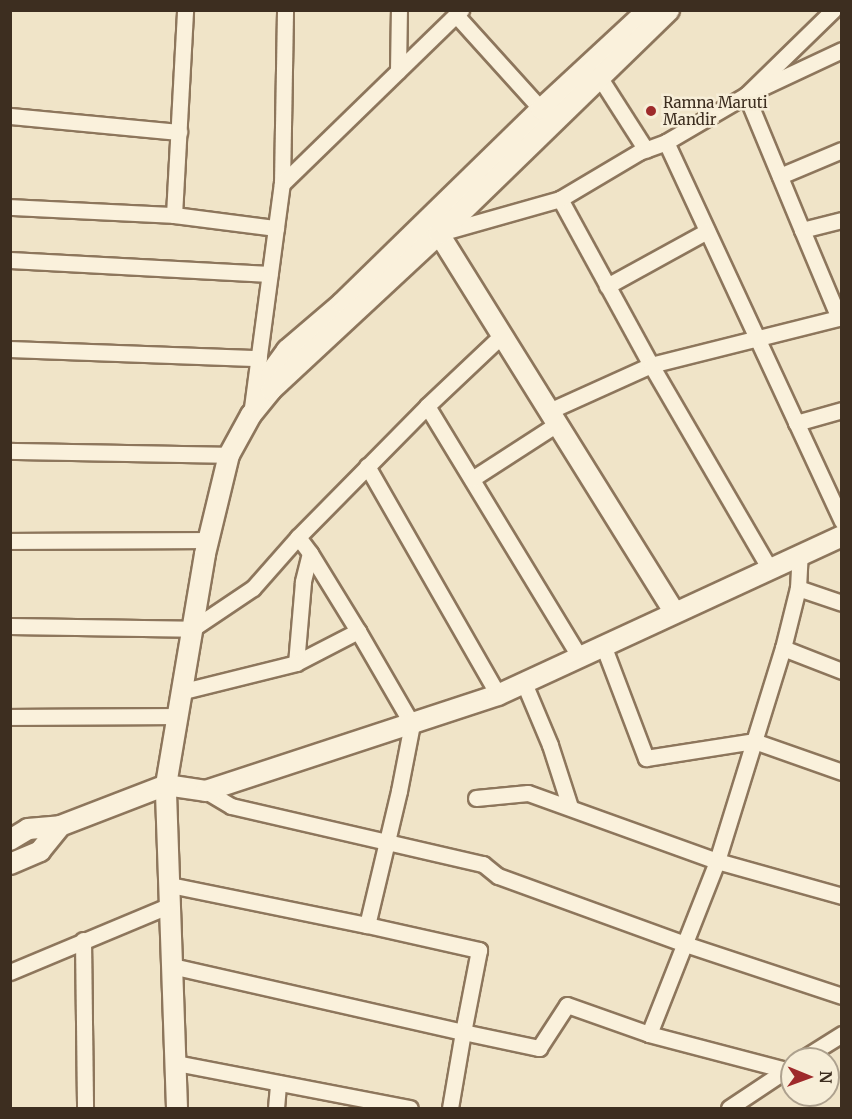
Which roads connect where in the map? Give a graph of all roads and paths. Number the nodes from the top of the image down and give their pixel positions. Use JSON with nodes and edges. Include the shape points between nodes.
{"nodes":[{"id":1,"x":185,"y":10,"type":"edge"},
{"id":2,"x":285,"y":10,"type":"edge"},
{"id":3,"x":399,"y":10,"type":"edge"},
{"id":4,"x":648,"y":10,"type":"edge"},
{"id":5,"x":669,"y":10,"type":"edge"},
{"id":6,"x":833,"y":10,"type":"edge"},
{"id":7,"x":458,"y":13,"type":"edge"},
{"id":8,"x":842,"y":50,"type":"edge"},
{"id":9,"x":398,"y":71,"type":"junction"},
{"id":10,"x":600,"y":78,"type":"junction"},
{"id":11,"x":746,"y":95,"type":"junction"},
{"id":12,"x":541,"y":109,"type":"junction"},
{"id":13,"x":10,"y":116,"type":"edge"},
{"id":14,"x":179,"y":132,"type":"junction"},
{"id":15,"x":666,"y":142,"type":"junction"},
{"id":16,"x":646,"y":150,"type":"junction"},
{"id":17,"x":842,"y":150,"type":"edge"},
{"id":18,"x":780,"y":176,"type":"junction"},
{"id":19,"x":282,"y":184,"type":"junction"},
{"id":20,"x":560,"y":199,"type":"junction"},
{"id":21,"x":10,"y":207,"type":"edge"},
{"id":22,"x":174,"y":215,"type":"junction"},
{"id":23,"x":842,"y":220,"type":"edge"},
{"id":24,"x":276,"y":228,"type":"junction"},
{"id":25,"x":802,"y":230,"type":"junction"},
{"id":26,"x":707,"y":231,"type":"junction"},
{"id":27,"x":439,"y":234,"type":"junction"},
{"id":28,"x":10,"y":260,"type":"edge"},
{"id":29,"x":270,"y":274,"type":"junction"},
{"id":30,"x":608,"y":286,"type":"junction"},
{"id":31,"x":840,"y":317,"type":"edge"},
{"id":32,"x":502,"y":335,"type":"junction"},
{"id":33,"x":757,"y":339,"type":"junction"},
{"id":34,"x":10,"y":349,"type":"edge"},
{"id":35,"x":259,"y":358,"type":"junction"},
{"id":36,"x":651,"y":365,"type":"junction"},
{"id":37,"x":271,"y":390,"type":"junction"},
{"id":38,"x":427,"y":406,"type":"junction"},
{"id":39,"x":842,"y":410,"type":"edge"},
{"id":40,"x":250,"y":415,"type":"junction"},
{"id":41,"x":553,"y":418,"type":"junction"},
{"id":42,"x":796,"y":423,"type":"junction"},
{"id":43,"x":10,"y":451,"type":"edge"},
{"id":44,"x":229,"y":455,"type":"junction"},
{"id":45,"x":367,"y":466,"type":"junction"},
{"id":46,"x":472,"y":480,"type":"junction"},
{"id":47,"x":842,"y":521,"type":"edge"},
{"id":48,"x":842,"y":536,"type":"edge"},
{"id":49,"x":297,"y":537,"type":"junction"},
{"id":50,"x":209,"y":540,"type":"junction"},
{"id":51,"x":10,"y":541,"type":"edge"},
{"id":52,"x":310,"y":553,"type":"junction"},
{"id":53,"x":800,"y":554,"type":"junction"},
{"id":54,"x":770,"y":568,"type":"junction"},
{"id":55,"x":798,"y":588,"type":"junction"},
{"id":56,"x":842,"y":603,"type":"edge"},
{"id":57,"x":674,"y":612,"type":"junction"},
{"id":58,"x":10,"y":626,"type":"edge"},
{"id":59,"x":192,"y":629,"type":"junction"},
{"id":60,"x":358,"y":631,"type":"junction"},
{"id":61,"x":603,"y":645,"type":"junction"},
{"id":62,"x":783,"y":648,"type":"junction"},
{"id":63,"x":579,"y":656,"type":"junction"},
{"id":64,"x":296,"y":663,"type":"junction"},
{"id":65,"x":842,"y":671,"type":"edge"},
{"id":66,"x":524,"y":683,"type":"junction"},
{"id":67,"x":180,"y":692,"type":"junction"},
{"id":68,"x":498,"y":695,"type":"junction"},
{"id":69,"x":177,"y":716,"type":"junction"},
{"id":70,"x":10,"y":717,"type":"edge"},
{"id":71,"x":412,"y":724,"type":"junction"},
{"id":72,"x":754,"y":741,"type":"junction"},
{"id":73,"x":842,"y":772,"type":"edge"},
{"id":74,"x":166,"y":785,"type":"junction"},
{"id":75,"x":206,"y":791,"type":"junction"},
{"id":76,"x":476,"y":798,"type":"dead end"},
{"id":77,"x":570,"y":807,"type":"junction"},
{"id":78,"x":60,"y":826,"type":"junction"},
{"id":79,"x":10,"y":840,"type":"edge"},
{"id":80,"x":387,"y":841,"type":"junction"},
{"id":81,"x":717,"y":861,"type":"junction"},
{"id":82,"x":10,"y":864,"type":"edge"},
{"id":83,"x":170,"y":885,"type":"junction"},
{"id":84,"x":842,"y":896,"type":"edge"},
{"id":85,"x":170,"y":905,"type":"junction"},
{"id":86,"x":367,"y":925,"type":"junction"},
{"id":87,"x":83,"y":940,"type":"junction"},
{"id":88,"x":685,"y":944,"type":"junction"},
{"id":89,"x":172,"y":966,"type":"junction"},
{"id":90,"x":10,"y":972,"type":"edge"},
{"id":91,"x":842,"y":996,"type":"edge"},
{"id":92,"x":463,"y":1032,"type":"junction"},
{"id":93,"x":649,"y":1034,"type":"junction"},
{"id":94,"x":842,"y":1034,"type":"edge"},
{"id":95,"x":821,"y":1047,"type":"edge"},
{"id":96,"x":176,"y":1063,"type":"junction"},
{"id":97,"x":780,"y":1066,"type":"edge"},
{"id":98,"x":780,"y":1074,"type":"edge"},
{"id":99,"x":278,"y":1083,"type":"junction"},
{"id":100,"x":352,"y":1103,"type":"edge"},
{"id":101,"x":85,"y":1108,"type":"edge"},
{"id":102,"x":177,"y":1108,"type":"edge"},
{"id":103,"x":276,"y":1108,"type":"edge"},
{"id":104,"x":410,"y":1108,"type":"edge"},
{"id":105,"x":450,"y":1108,"type":"edge"},
{"id":106,"x":729,"y":1108,"type":"edge"}],
"edges":[{"from":1,"to":14,"type":"street"},
{"from":2,"to":19,"type":"street"},
{"from":3,"to":9,"type":"street"},
{"from":4,"to":12,"type":"street"},
{"from":5,"to":10,"type":"street"},
{"from":6,"to":11,"type":"street"},
{"from":7,"to":9,"type":"street"},
{"from":7,"to":12,"type":"street"},
{"from":8,"to":11,"type":"street"},
{"from":9,"to":19,"type":"street"},
{"from":10,"to":16,"type":"street"},
{"from":10,"to":27,"type":"street"},
{"from":11,"to":15,"type":"street"},
{"from":11,"to":18,"type":"street"},
{"from":12,"to":37,"type":"street","via":[[342,303],[287,350],[272,371]]},
{"from":13,"to":14,"type":"street"},
{"from":14,"to":22,"type":"street"},
{"from":15,"to":16,"type":"street"},
{"from":15,"to":26,"type":"street"},
{"from":16,"to":20,"type":"street"},
{"from":17,"to":18,"type":"street"},
{"from":18,"to":25,"type":"street"},
{"from":19,"to":24,"type":"street"},
{"from":20,"to":27,"type":"street"},
{"from":20,"to":30,"type":"street"},
{"from":21,"to":22,"type":"street"},
{"from":22,"to":24,"type":"street"},
{"from":23,"to":25,"type":"street"},
{"from":24,"to":29,"type":"street"},
{"from":25,"to":31,"type":"street"},
{"from":26,"to":30,"type":"street"},
{"from":26,"to":33,"type":"street"},
{"from":27,"to":32,"type":"street"},
{"from":27,"to":37,"type":"street"},
{"from":28,"to":29,"type":"street"},
{"from":29,"to":35,"type":"street"},
{"from":30,"to":36,"type":"street"},
{"from":31,"to":33,"type":"street"},
{"from":32,"to":38,"type":"street"},
{"from":32,"to":41,"type":"street"},
{"from":33,"to":36,"type":"street"},
{"from":33,"to":42,"type":"street"},
{"from":34,"to":35,"type":"street"},
{"from":35,"to":40,"type":"street"},
{"from":36,"to":41,"type":"street"},
{"from":36,"to":54,"type":"street"},
{"from":37,"to":40,"type":"street"},
{"from":38,"to":45,"type":"street"},
{"from":38,"to":46,"type":"street"},
{"from":39,"to":42,"type":"street"},
{"from":40,"to":44,"type":"street"},
{"from":41,"to":46,"type":"street"},
{"from":41,"to":57,"type":"street"},
{"from":42,"to":47,"type":"street"},
{"from":43,"to":44,"type":"street"},
{"from":44,"to":50,"type":"street"},
{"from":45,"to":49,"type":"street"},
{"from":45,"to":68,"type":"street"},
{"from":46,"to":63,"type":"street"},
{"from":48,"to":53,"type":"street"},
{"from":49,"to":52,"type":"street"},
{"from":49,"to":59,"type":"street","via":[[253,588]]},
{"from":50,"to":51,"type":"street"},
{"from":50,"to":59,"type":"street"},
{"from":52,"to":60,"type":"street"},
{"from":52,"to":64,"type":"street","via":[[303,582]]},
{"from":53,"to":54,"type":"street"},
{"from":53,"to":55,"type":"street"},
{"from":54,"to":57,"type":"street"},
{"from":55,"to":56,"type":"street"},
{"from":55,"to":62,"type":"street"},
{"from":57,"to":61,"type":"street"},
{"from":58,"to":59,"type":"street"},
{"from":59,"to":67,"type":"street"},
{"from":60,"to":64,"type":"street"},
{"from":60,"to":71,"type":"street"},
{"from":61,"to":63,"type":"street"},
{"from":61,"to":72,"type":"street","via":[[646,758]]},
{"from":62,"to":65,"type":"street"},
{"from":62,"to":72,"type":"street"},
{"from":63,"to":66,"type":"street"},
{"from":64,"to":67,"type":"street"},
{"from":66,"to":68,"type":"street"},
{"from":66,"to":77,"type":"street"},
{"from":67,"to":69,"type":"street"},
{"from":68,"to":71,"type":"street"},
{"from":69,"to":70,"type":"street"},
{"from":69,"to":74,"type":"street"},
{"from":71,"to":75,"type":"street"},
{"from":71,"to":80,"type":"street"},
{"from":72,"to":73,"type":"street"},
{"from":72,"to":81,"type":"street"},
{"from":74,"to":75,"type":"street"},
{"from":74,"to":78,"type":"street"},
{"from":74,"to":83,"type":"street"},
{"from":75,"to":80,"type":"street","via":[[231,806]]},
{"from":76,"to":77,"type":"street","via":[[528,793]]},
{"from":77,"to":81,"type":"street"},
{"from":78,"to":79,"type":"street","via":[[28,829]]},
{"from":78,"to":82,"type":"street","via":[[40,850]]},
{"from":80,"to":86,"type":"street"},
{"from":80,"to":88,"type":"street","via":[[483,864],[498,876]]},
{"from":81,"to":84,"type":"street"},
{"from":81,"to":88,"type":"street"},
{"from":83,"to":85,"type":"street"},
{"from":83,"to":86,"type":"street"},
{"from":85,"to":87,"type":"street"},
{"from":85,"to":89,"type":"street"},
{"from":86,"to":92,"type":"street","via":[[479,950]]},
{"from":87,"to":90,"type":"street"},
{"from":87,"to":101,"type":"street"},
{"from":88,"to":91,"type":"street"},
{"from":88,"to":93,"type":"street"},
{"from":89,"to":92,"type":"street"},
{"from":89,"to":96,"type":"street"},
{"from":92,"to":93,"type":"street","via":[[539,1048],[567,1005]]},
{"from":92,"to":105,"type":"street"},
{"from":93,"to":97,"type":"street"},
{"from":94,"to":95,"type":"street"},
{"from":96,"to":99,"type":"street"},
{"from":96,"to":102,"type":"street"},
{"from":98,"to":106,"type":"street"},
{"from":99,"to":100,"type":"street"},
{"from":99,"to":103,"type":"street"},
{"from":100,"to":104,"type":"street"}]}
